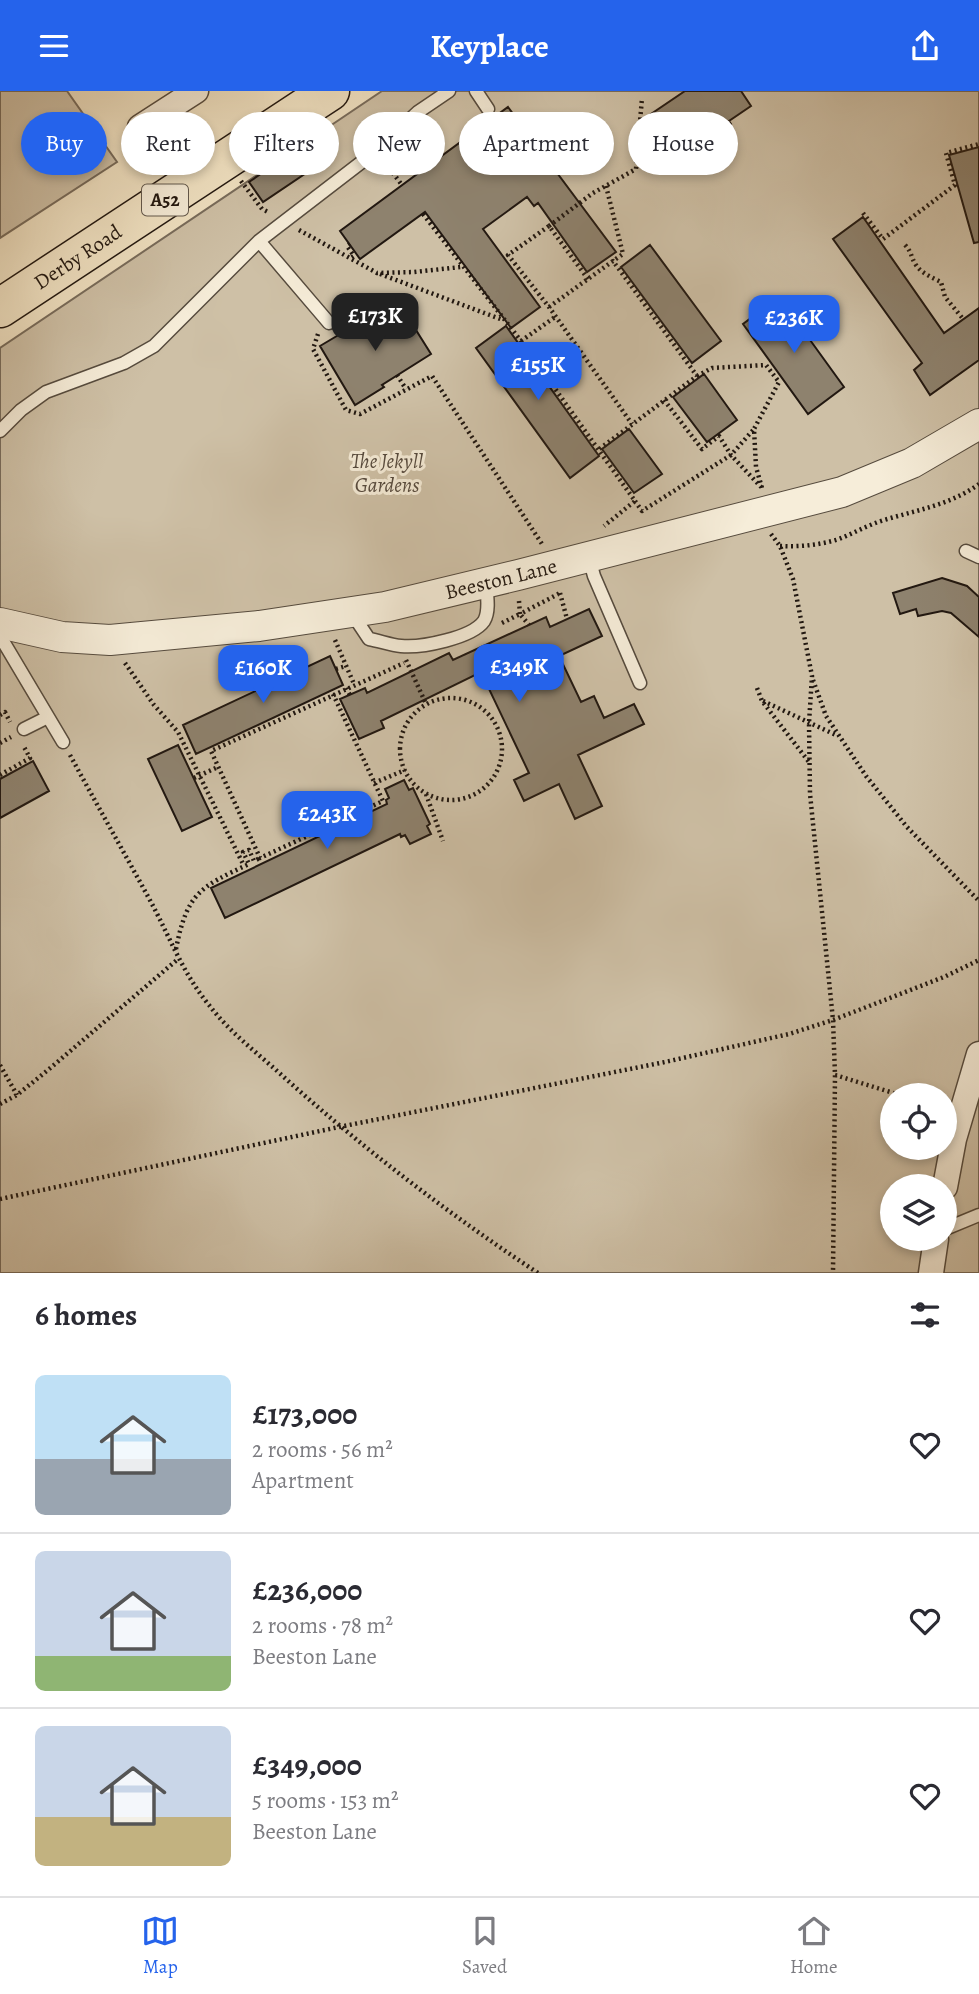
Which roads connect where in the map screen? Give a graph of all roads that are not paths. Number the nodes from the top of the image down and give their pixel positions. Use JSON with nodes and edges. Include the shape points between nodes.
{"nodes":[{"id":1,"x":196,"y":91,"type":"edge"},
{"id":2,"x":330,"y":91,"type":"edge"},
{"id":3,"x":449,"y":91,"type":"edge"},
{"id":4,"x":476,"y":91,"type":"edge"},
{"id":5,"x":488,"y":109,"type":"dead end"},
{"id":6,"x":163,"y":112,"type":"edge"},
{"id":7,"x":259,"y":241,"type":"junction"},
{"id":8,"x":0,"y":308,"type":"edge"},
{"id":9,"x":329,"y":323,"type":"road end"},
{"id":10,"x":979,"y":424,"type":"edge"},
{"id":11,"x":0,"y":431,"type":"edge"},
{"id":12,"x":592,"y":544,"type":"junction"},
{"id":13,"x":966,"y":551,"type":"dead end"},
{"id":14,"x":979,"y":557,"type":"edge"},
{"id":15,"x":486,"y":583,"type":"junction"},
{"id":16,"x":338,"y":614,"type":"junction"},
{"id":17,"x":0,"y":623,"type":"edge"},
{"id":18,"x":0,"y":636,"type":"edge"},
{"id":19,"x":640,"y":684,"type":"dead end"},
{"id":20,"x":48,"y":716,"type":"junction"},
{"id":21,"x":24,"y":730,"type":"dead end"},
{"id":22,"x":63,"y":742,"type":"road end"},
{"id":23,"x":979,"y":1054,"type":"edge"},
{"id":24,"x":947,"y":1174,"type":"edge"},
{"id":25,"x":979,"y":1215,"type":"edge"},
{"id":26,"x":957,"y":1224,"type":"edge"},
{"id":27,"x":934,"y":1251,"type":"edge"},
{"id":28,"x":931,"y":1273,"type":"edge"}],
"edges":[{"from":1,"to":6,"type":"street"},
{"from":2,"to":8,"type":"highway","name":"Derby Road","number":"A52"},
{"from":3,"to":7,"type":"lane"},
{"from":4,"to":5,"type":"lane"},
{"from":7,"to":9,"type":"lane"},
{"from":7,"to":11,"type":"lane","via":[[154,346],[124,363],[47,392]]},
{"from":10,"to":12,"type":"street","name":"Beeston Lane","via":[[912,463],[842,492]]},
{"from":12,"to":15,"type":"street","name":"Beeston Lane"},
{"from":12,"to":19,"type":"lane","via":[[594,576]]},
{"from":13,"to":14,"type":"lane"},
{"from":15,"to":16,"type":"street","name":"Beeston Lane"},
{"from":15,"to":16,"type":"lane","via":[[483,622],[459,637],[433,643],[400,646],[369,639]]},
{"from":16,"to":17,"type":"street","name":"Beeston Lane","via":[[110,640],[62,638]]},
{"from":18,"to":20,"type":"lane"},
{"from":20,"to":21,"type":"lane"},
{"from":20,"to":22,"type":"lane"},
{"from":23,"to":24,"type":"street"},
{"from":25,"to":26,"type":"lane"},
{"from":27,"to":28,"type":"street"}]}
